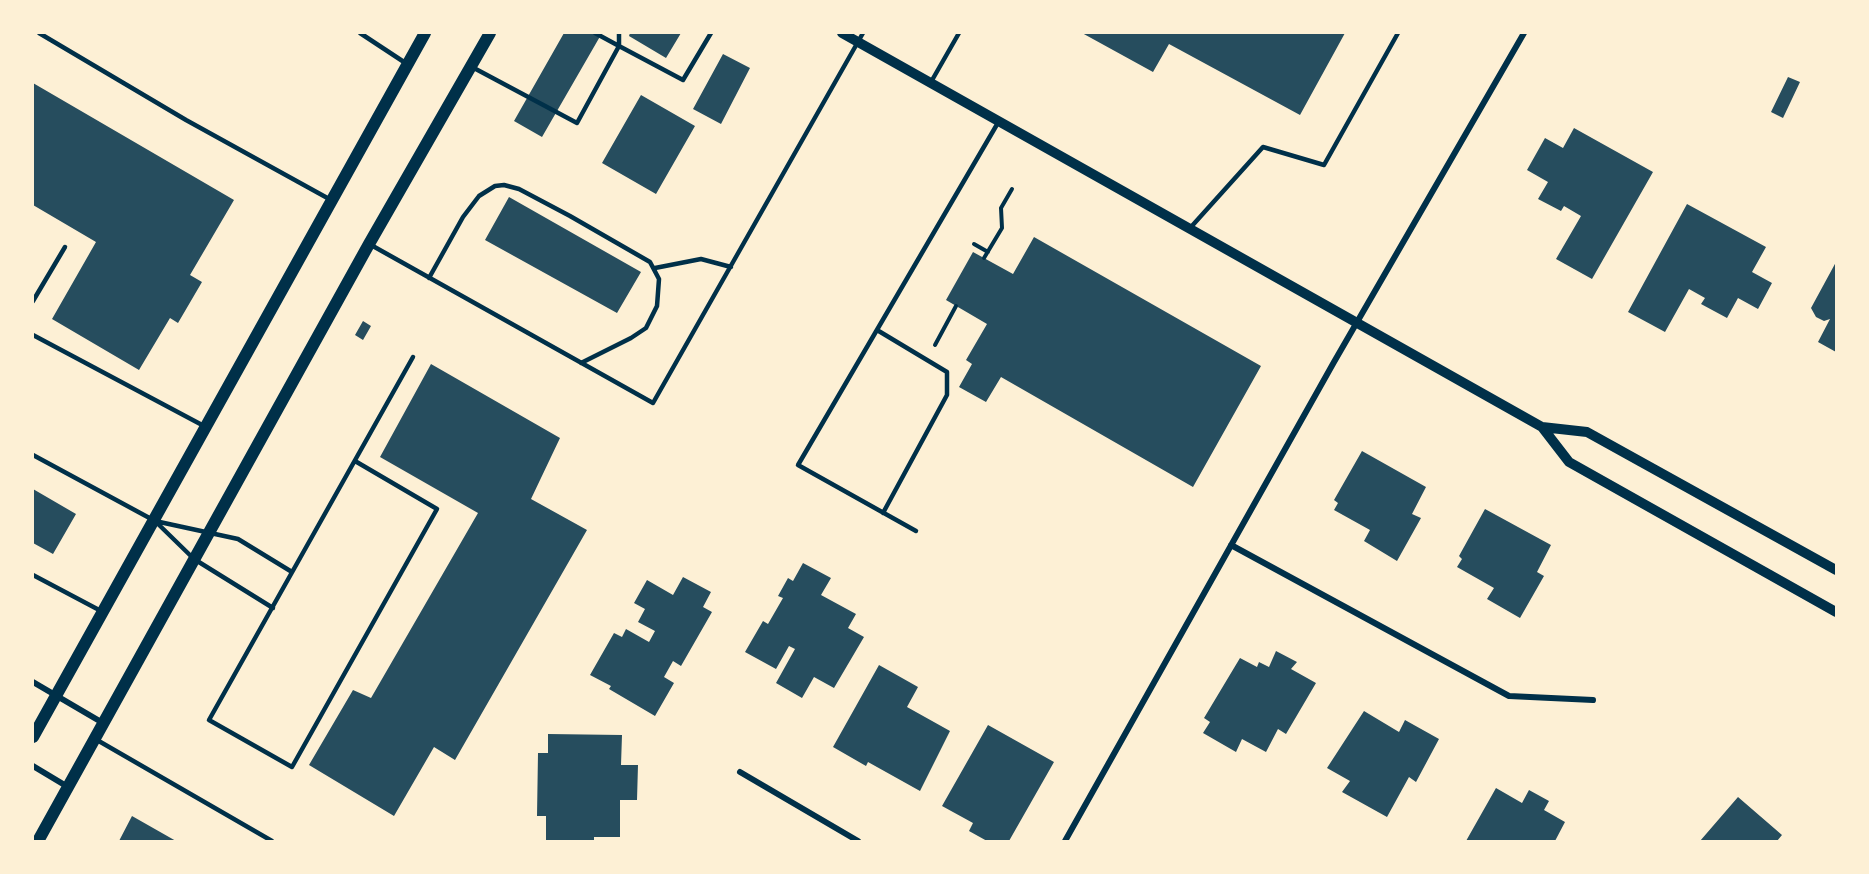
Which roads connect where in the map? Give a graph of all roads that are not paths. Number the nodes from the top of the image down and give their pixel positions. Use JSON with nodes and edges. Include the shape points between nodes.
{"nodes":[{"id":1,"x":39,"y":33,"type":"edge"},
{"id":2,"x":360,"y":33,"type":"edge"},
{"id":3,"x":425,"y":33,"type":"edge"},
{"id":4,"x":490,"y":33,"type":"edge"},
{"id":5,"x":595,"y":33,"type":"edge"},
{"id":6,"x":619,"y":33,"type":"edge"},
{"id":7,"x":711,"y":33,"type":"edge"},
{"id":8,"x":842,"y":33,"type":"edge"},
{"id":9,"x":958,"y":33,"type":"edge"},
{"id":10,"x":1398,"y":33,"type":"edge"},
{"id":11,"x":1524,"y":33,"type":"edge"},
{"id":12,"x":861,"y":38,"type":"edge"},
{"id":13,"x":619,"y":46,"type":"junction"},
{"id":14,"x":407,"y":64,"type":"junction"},
{"id":15,"x":471,"y":66,"type":"junction"},
{"id":16,"x":931,"y":82,"type":"junction"},
{"id":17,"x":999,"y":121,"type":"junction"},
{"id":18,"x":332,"y":201,"type":"junction"},
{"id":19,"x":1189,"y":229,"type":"junction"},
{"id":20,"x":369,"y":244,"type":"junction"},
{"id":21,"x":65,"y":247,"type":"dead end"},
{"id":22,"x":731,"y":267,"type":"junction"},
{"id":23,"x":656,"y":268,"type":"junction"},
{"id":24,"x":429,"y":278,"type":"junction"},
{"id":25,"x":33,"y":301,"type":"edge"},
{"id":26,"x":1357,"y":324,"type":"junction"},
{"id":27,"x":877,"y":330,"type":"junction"},
{"id":28,"x":33,"y":335,"type":"edge"},
{"id":29,"x":413,"y":357,"type":"dead end"},
{"id":30,"x":581,"y":363,"type":"junction"},
{"id":31,"x":206,"y":427,"type":"junction"},
{"id":32,"x":1542,"y":427,"type":"junction"},
{"id":33,"x":33,"y":455,"type":"edge"},
{"id":34,"x":355,"y":461,"type":"junction"},
{"id":35,"x":883,"y":513,"type":"junction"},
{"id":36,"x":154,"y":521,"type":"junction"},
{"id":37,"x":210,"y":531,"type":"junction"},
{"id":38,"x":916,"y":531,"type":"dead end"},
{"id":39,"x":1231,"y":545,"type":"junction"},
{"id":40,"x":194,"y":560,"type":"junction"},
{"id":41,"x":1836,"y":570,"type":"edge"},
{"id":42,"x":292,"y":572,"type":"junction"},
{"id":43,"x":33,"y":575,"type":"edge"},
{"id":44,"x":273,"y":608,"type":"junction"},
{"id":45,"x":104,"y":612,"type":"junction"},
{"id":46,"x":1836,"y":612,"type":"edge"},
{"id":47,"x":33,"y":682,"type":"edge"},
{"id":48,"x":56,"y":696,"type":"junction"},
{"id":49,"x":1593,"y":700,"type":"dead end"},
{"id":50,"x":104,"y":723,"type":"junction"},
{"id":51,"x":33,"y":737,"type":"edge"},
{"id":52,"x":94,"y":739,"type":"junction"},
{"id":53,"x":33,"y":766,"type":"edge"},
{"id":54,"x":740,"y":772,"type":"dead end"},
{"id":55,"x":68,"y":787,"type":"junction"},
{"id":56,"x":38,"y":841,"type":"edge"},
{"id":57,"x":272,"y":841,"type":"edge"},
{"id":58,"x":858,"y":841,"type":"edge"},
{"id":59,"x":1065,"y":841,"type":"edge"}],
"edges":[{"from":1,"to":18,"type":"lane"},
{"from":2,"to":14,"type":"lane"},
{"from":3,"to":14,"type":"main road"},
{"from":4,"to":15,"type":"main road"},
{"from":5,"to":13,"type":"lane"},
{"from":6,"to":13,"type":"lane"},
{"from":7,"to":13,"type":"lane","via":[[683,80]]},
{"from":8,"to":12,"type":"street"},
{"from":9,"to":16,"type":"lane"},
{"from":10,"to":19,"type":"lane","via":[[1324,165],[1263,147]]},
{"from":11,"to":26,"type":"street"},
{"from":12,"to":16,"type":"street"},
{"from":12,"to":22,"type":"lane"},
{"from":13,"to":15,"type":"lane","via":[[577,123]]},
{"from":14,"to":18,"type":"main road"},
{"from":15,"to":20,"type":"main road"},
{"from":16,"to":17,"type":"street"},
{"from":17,"to":19,"type":"street"},
{"from":17,"to":27,"type":"lane"},
{"from":18,"to":31,"type":"main road"},
{"from":19,"to":26,"type":"street"},
{"from":20,"to":24,"type":"lane"},
{"from":20,"to":37,"type":"main road"},
{"from":21,"to":25,"type":"lane"},
{"from":22,"to":23,"type":"lane","via":[[701,259]]},
{"from":22,"to":30,"type":"lane","via":[[653,403]]},
{"from":23,"to":24,"type":"lane","via":[[551,206],[504,185],[487,190],[472,204]]},
{"from":23,"to":30,"type":"lane","via":[[660,292],[646,328]]},
{"from":24,"to":30,"type":"lane"},
{"from":26,"to":32,"type":"street"},
{"from":26,"to":39,"type":"street"},
{"from":27,"to":35,"type":"lane","via":[[947,372],[947,395]]},
{"from":27,"to":35,"type":"lane","via":[[798,465]]},
{"from":28,"to":31,"type":"lane"},
{"from":29,"to":34,"type":"lane"},
{"from":31,"to":36,"type":"main road"},
{"from":32,"to":41,"type":"street","via":[[1587,432]]},
{"from":32,"to":46,"type":"street","via":[[1569,462]]},
{"from":33,"to":36,"type":"lane"},
{"from":34,"to":42,"type":"lane"},
{"from":34,"to":44,"type":"lane","via":[[437,509],[292,767],[209,720]]},
{"from":35,"to":38,"type":"lane"},
{"from":36,"to":37,"type":"lane"},
{"from":36,"to":40,"type":"lane"},
{"from":36,"to":45,"type":"main road"},
{"from":37,"to":40,"type":"main road"},
{"from":37,"to":42,"type":"lane","via":[[237,539]]},
{"from":39,"to":49,"type":"street","via":[[1509,696]]},
{"from":39,"to":59,"type":"street"},
{"from":40,"to":44,"type":"lane"},
{"from":40,"to":50,"type":"main road"},
{"from":42,"to":44,"type":"lane"},
{"from":43,"to":45,"type":"lane"},
{"from":45,"to":48,"type":"main road"},
{"from":47,"to":48,"type":"street"},
{"from":48,"to":50,"type":"street"},
{"from":48,"to":51,"type":"main road"},
{"from":50,"to":52,"type":"main road"},
{"from":52,"to":55,"type":"main road"},
{"from":52,"to":57,"type":"lane"},
{"from":53,"to":55,"type":"street"},
{"from":54,"to":58,"type":"street"},
{"from":55,"to":56,"type":"main road"}]}
